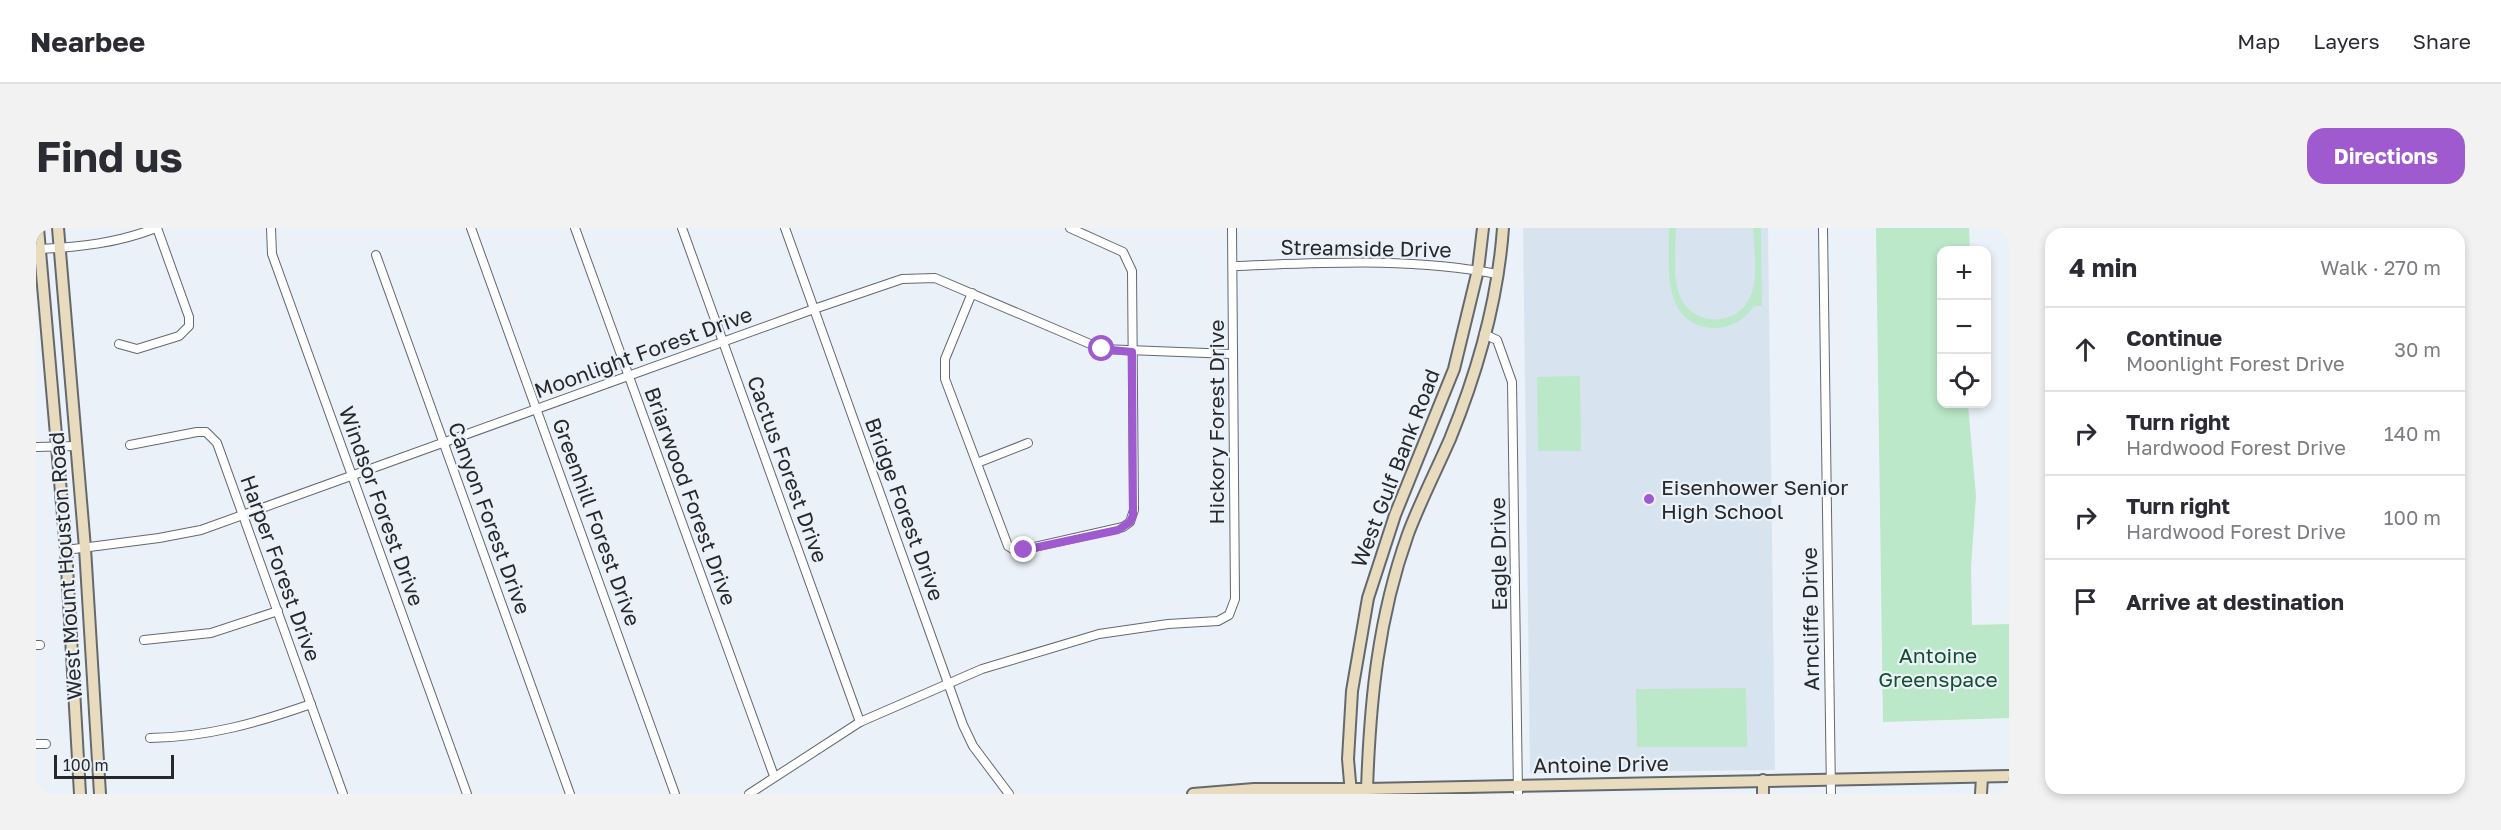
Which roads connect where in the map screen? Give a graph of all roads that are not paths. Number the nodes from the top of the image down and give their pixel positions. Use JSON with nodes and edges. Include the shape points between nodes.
{"nodes":[{"id":1,"x":38,"y":228,"type":"edge"},
{"id":2,"x":58,"y":228,"type":"edge"},
{"id":3,"x":157,"y":228,"type":"edge"},
{"id":4,"x":271,"y":228,"type":"edge"},
{"id":5,"x":471,"y":228,"type":"edge"},
{"id":6,"x":575,"y":228,"type":"edge"},
{"id":7,"x":682,"y":228,"type":"edge"},
{"id":8,"x":785,"y":228,"type":"edge"},
{"id":9,"x":1070,"y":228,"type":"edge"},
{"id":10,"x":1232,"y":228,"type":"edge"},
{"id":11,"x":1483,"y":228,"type":"edge"},
{"id":12,"x":1503,"y":228,"type":"edge"},
{"id":13,"x":1822,"y":228,"type":"edge"},
{"id":14,"x":60,"y":248,"type":"junction"},
{"id":15,"x":40,"y":249,"type":"junction"},
{"id":16,"x":376,"y":255,"type":"dead end"},
{"id":17,"x":1233,"y":266,"type":"junction"},
{"id":18,"x":1478,"y":270,"type":"junction"},
{"id":19,"x":1497,"y":274,"type":"junction"},
{"id":20,"x":972,"y":293,"type":"junction"},
{"id":21,"x":814,"y":309,"type":"junction"},
{"id":22,"x":1484,"y":334,"type":"junction"},
{"id":23,"x":723,"y":342,"type":"junction"},
{"id":24,"x":119,"y":344,"type":"dead end"},
{"id":25,"x":1132,"y":352,"type":"junction"},
{"id":26,"x":1232,"y":354,"type":"junction"},
{"id":27,"x":629,"y":376,"type":"junction"},
{"id":28,"x":1445,"y":392,"type":"junction"},
{"id":29,"x":1464,"y":401,"type":"junction"},
{"id":30,"x":537,"y":409,"type":"junction"},
{"id":31,"x":1028,"y":443,"type":"dead end"},
{"id":32,"x":444,"y":444,"type":"junction"},
{"id":33,"x":130,"y":445,"type":"dead end"},
{"id":34,"x":76,"y":446,"type":"junction"},
{"id":35,"x":36,"y":447,"type":"edge"},
{"id":36,"x":55,"y":447,"type":"junction"},
{"id":37,"x":977,"y":463,"type":"junction"},
{"id":38,"x":351,"y":477,"type":"junction"},
{"id":39,"x":242,"y":515,"type":"junction"},
{"id":40,"x":85,"y":548,"type":"junction"},
{"id":41,"x":66,"y":550,"type":"junction"},
{"id":42,"x":278,"y":611,"type":"junction"},
{"id":43,"x":144,"y":640,"type":"dead end"},
{"id":44,"x":1356,"y":656,"type":"junction"},
{"id":45,"x":1375,"y":662,"type":"junction"},
{"id":46,"x":949,"y":683,"type":"junction"},
{"id":47,"x":311,"y":704,"type":"junction"},
{"id":48,"x":1349,"y":717,"type":"junction"},
{"id":49,"x":1370,"y":719,"type":"junction"},
{"id":50,"x":860,"y":722,"type":"junction"},
{"id":51,"x":150,"y":738,"type":"dead end"},
{"id":52,"x":36,"y":744,"type":"edge"},
{"id":53,"x":46,"y":744,"type":"dead end"},
{"id":54,"x":774,"y":776,"type":"junction"},
{"id":55,"x":2009,"y":776,"type":"edge"},
{"id":56,"x":1982,"y":777,"type":"junction"},
{"id":57,"x":1831,"y":779,"type":"junction"},
{"id":58,"x":1763,"y":780,"type":"junction"},
{"id":59,"x":1702,"y":782,"type":"junction"},
{"id":60,"x":1367,"y":789,"type":"junction"},
{"id":61,"x":1518,"y":789,"type":"edge"},
{"id":62,"x":1351,"y":791,"type":"edge"},
{"id":63,"x":80,"y":794,"type":"edge"},
{"id":64,"x":100,"y":794,"type":"edge"},
{"id":65,"x":343,"y":794,"type":"edge"},
{"id":66,"x":467,"y":794,"type":"edge"},
{"id":67,"x":570,"y":794,"type":"edge"},
{"id":68,"x":675,"y":794,"type":"edge"},
{"id":69,"x":749,"y":794,"type":"edge"},
{"id":70,"x":1009,"y":794,"type":"edge"},
{"id":71,"x":1193,"y":794,"type":"edge"},
{"id":72,"x":1702,"y":794,"type":"edge"},
{"id":73,"x":1763,"y":794,"type":"edge"},
{"id":74,"x":1831,"y":794,"type":"edge"},
{"id":75,"x":1981,"y":794,"type":"edge"}],
"edges":[{"from":1,"to":15,"type":"main road","name":"West Mount Houston Road"},
{"from":2,"to":14,"type":"main road","name":"West Mount Houston Road"},
{"from":3,"to":14,"type":"street","via":[[127,239]]},
{"from":3,"to":24,"type":"street","via":[[189,316],[189,326],[179,336],[137,349]]},
{"from":4,"to":38,"type":"street","name":"Windsor Forest Drive","via":[[272,254]]},
{"from":5,"to":30,"type":"street","name":"Greenhill Forest Drive"},
{"from":6,"to":27,"type":"street","name":"Briarwood Forest Drive"},
{"from":7,"to":23,"type":"street","name":"Cactus Forest Drive"},
{"from":8,"to":21,"type":"street","name":"Bridge Forest Drive"},
{"from":9,"to":25,"type":"street","via":[[1123,252],[1132,270]]},
{"from":10,"to":17,"type":"street","name":"Hickory Forest Drive"},
{"from":11,"to":18,"type":"main road","name":"West Gulf Bank Road"},
{"from":12,"to":19,"type":"main road","name":"West Gulf Bank Road"},
{"from":13,"to":57,"type":"street","name":"Arncliffe Drive"},
{"from":14,"to":15,"type":"street"},
{"from":14,"to":34,"type":"main road","name":"West Mount Houston Road"},
{"from":15,"to":36,"type":"main road","name":"West Mount Houston Road"},
{"from":16,"to":32,"type":"street","name":"Canyon Forest Drive"},
{"from":17,"to":18,"type":"street","name":"Streamside Drive","via":[[1330,262],[1428,264]]},
{"from":17,"to":26,"type":"street","name":"Hickory Forest Drive"},
{"from":18,"to":19,"type":"street","name":"Streamside Drive"},
{"from":18,"to":28,"type":"main road","name":"West Gulf Bank Road","via":[[1465,331]]},
{"from":19,"to":22,"type":"main road","name":"West Gulf Bank Road"},
{"from":20,"to":21,"type":"street","name":"Moonlight Forest Drive","via":[[935,278],[919,277],[902,279]]},
{"from":20,"to":25,"type":"street","name":"Moonlight Forest Drive","via":[[1102,349]]},
{"from":20,"to":37,"type":"street","via":[[944,369]]},
{"from":21,"to":23,"type":"street","name":"Moonlight Forest Drive"},
{"from":21,"to":46,"type":"street","name":"Bridge Forest Drive"},
{"from":22,"to":29,"type":"main road","name":"West Gulf Bank Road"},
{"from":22,"to":61,"type":"street","name":"Eagle Drive","via":[[1497,340],[1512,382]]},
{"from":23,"to":27,"type":"street","name":"Moonlight Forest Drive"},
{"from":23,"to":50,"type":"street","name":"Cactus Forest Drive"},
{"from":25,"to":26,"type":"street","name":"Moonlight Forest Drive"},
{"from":25,"to":37,"type":"street","via":[[1134,510],[1130,522],[1118,530],[1016,551],[1008,546]]},
{"from":26,"to":46,"type":"street","name":"Hickory Forest Drive","via":[[1235,599],[1229,615],[1218,621],[1134,628],[1081,639],[1020,656]]},
{"from":27,"to":30,"type":"street","name":"Moonlight Forest Drive"},
{"from":27,"to":54,"type":"street","name":"Briarwood Forest Drive"},
{"from":28,"to":29,"type":"main road"},
{"from":28,"to":44,"type":"main road","name":"West Gulf Bank Road","via":[[1379,559]]},
{"from":29,"to":45,"type":"main road","name":"West Gulf Bank Road","via":[[1408,535]]},
{"from":30,"to":32,"type":"street","name":"Moonlight Forest Drive"},
{"from":30,"to":68,"type":"street","name":"Greenhill Forest Drive"},
{"from":31,"to":37,"type":"street"},
{"from":32,"to":38,"type":"street","name":"Moonlight Forest Drive"},
{"from":32,"to":67,"type":"street","name":"Canyon Forest Drive"},
{"from":33,"to":39,"type":"street","name":"Harper Forest Drive","via":[[206,432],[218,443]]},
{"from":34,"to":36,"type":"street"},
{"from":34,"to":40,"type":"main road","name":"West Mount Houston Road"},
{"from":35,"to":36,"type":"street"},
{"from":36,"to":41,"type":"main road","name":"West Mount Houston Road"},
{"from":38,"to":39,"type":"street","name":"Moonlight Forest Drive"},
{"from":38,"to":66,"type":"street","name":"Windsor Forest Drive"},
{"from":39,"to":40,"type":"street","name":"Moonlight Forest Drive","via":[[184,534]]},
{"from":39,"to":42,"type":"street","name":"Harper Forest Drive"},
{"from":40,"to":41,"type":"street","name":"Moonlight Forest Drive"},
{"from":40,"to":64,"type":"main road","name":"West Mount Houston Road"},
{"from":41,"to":63,"type":"main road","name":"West Mount Houston Road"},
{"from":42,"to":43,"type":"street","via":[[211,633]]},
{"from":42,"to":47,"type":"street","name":"Harper Forest Drive"},
{"from":44,"to":45,"type":"main road"},
{"from":44,"to":48,"type":"main road","name":"West Gulf Bank Road"},
{"from":45,"to":49,"type":"main road","name":"West Gulf Bank Road"},
{"from":46,"to":50,"type":"street"},
{"from":46,"to":70,"type":"street","name":"Bridge Forest Drive","via":[[971,743]]},
{"from":47,"to":51,"type":"street","via":[[221,732]]},
{"from":47,"to":65,"type":"street","name":"Harper Forest Drive"},
{"from":48,"to":49,"type":"main road"},
{"from":48,"to":62,"type":"main road","name":"West Gulf Bank Road"},
{"from":49,"to":60,"type":"main road","name":"West Gulf Bank Road"},
{"from":50,"to":54,"type":"street"},
{"from":52,"to":53,"type":"street"},
{"from":54,"to":69,"type":"street"},
{"from":55,"to":56,"type":"main road","name":"Antoine Drive"},
{"from":56,"to":57,"type":"main road","name":"Antoine Drive"},
{"from":56,"to":75,"type":"main road"},
{"from":57,"to":58,"type":"main road","name":"Antoine Drive"},
{"from":57,"to":74,"type":"street","name":"Arncliffe Drive"},
{"from":58,"to":59,"type":"main road","name":"Antoine Drive"},
{"from":58,"to":73,"type":"main road"},
{"from":59,"to":61,"type":"main road","name":"Antoine Drive"},
{"from":59,"to":72,"type":"main road"},
{"from":60,"to":61,"type":"main road","name":"Antoine Drive"},
{"from":60,"to":62,"type":"main road","name":"Antoine Drive"},
{"from":62,"to":71,"type":"main road","name":"Antoine Drive","via":[[1254,789]]}]}
